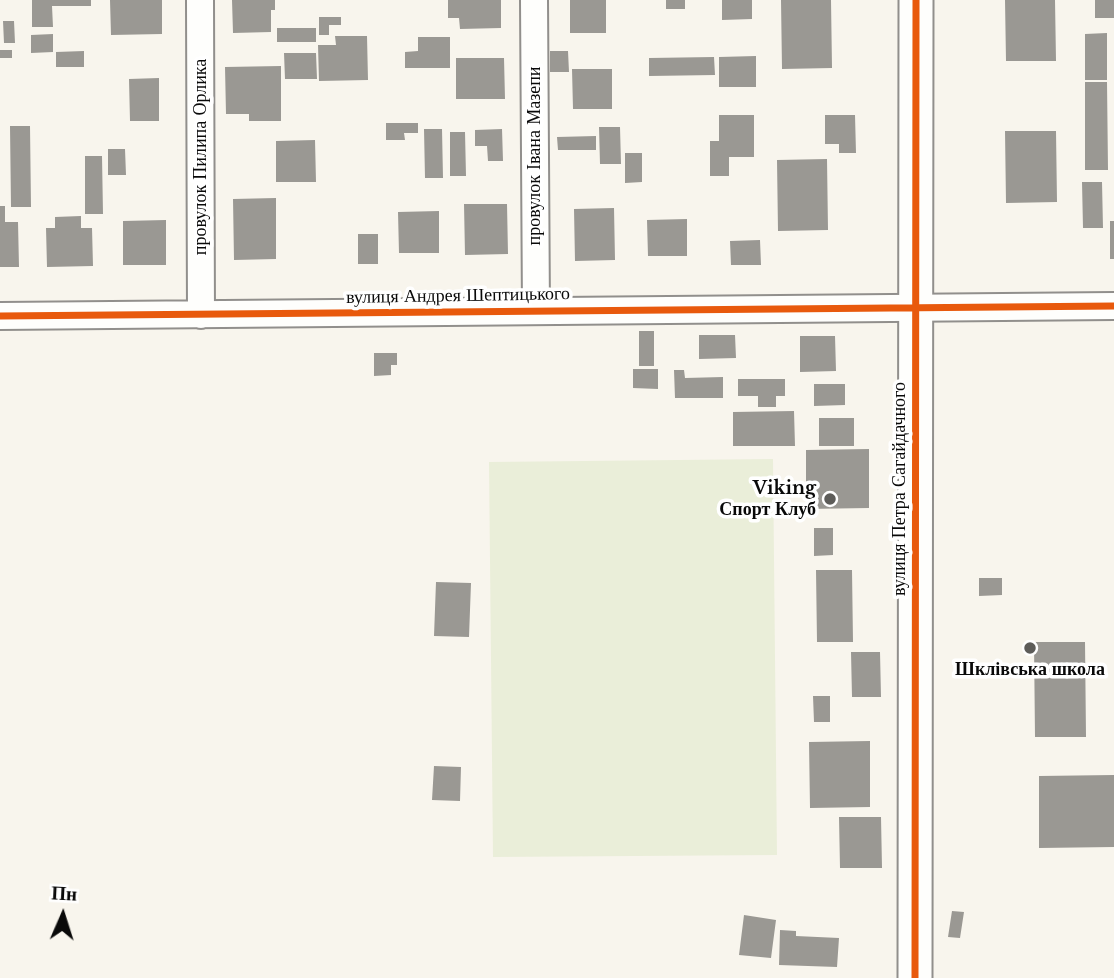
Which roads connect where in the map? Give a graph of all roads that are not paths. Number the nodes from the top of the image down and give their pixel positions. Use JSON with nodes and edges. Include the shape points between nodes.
{"nodes":[{"id":1,"x":200,"y":0,"type":"edge"},
{"id":2,"x":534,"y":0,"type":"edge"},
{"id":3,"x":916,"y":0,"type":"edge"},
{"id":4,"x":1114,"y":306,"type":"edge"},
{"id":5,"x":916,"y":308,"type":"junction"},
{"id":6,"x":536,"y":311,"type":"junction"},
{"id":7,"x":201,"y":315,"type":"junction"},
{"id":8,"x":0,"y":316,"type":"edge"},
{"id":9,"x":915,"y":978,"type":"edge"}],
"edges":[{"from":1,"to":7,"type":"street","name":"провулок Пилипа Орлика"},
{"from":2,"to":6,"type":"street","name":"провулок Івана Мазепи"},
{"from":3,"to":5,"type":"street","name":"вулиця Петра Сагайдачного"},
{"from":4,"to":5,"type":"street","name":"вулиця Андрея Шептицького"},
{"from":5,"to":6,"type":"street","name":"вулиця Андрея Шептицького"},
{"from":5,"to":9,"type":"street","name":"вулиця Петра Сагайдачного"},
{"from":6,"to":7,"type":"street","name":"вулиця Андрея Шептицького"},
{"from":7,"to":8,"type":"street","name":"вулиця Андрея Шептицького"}]}
